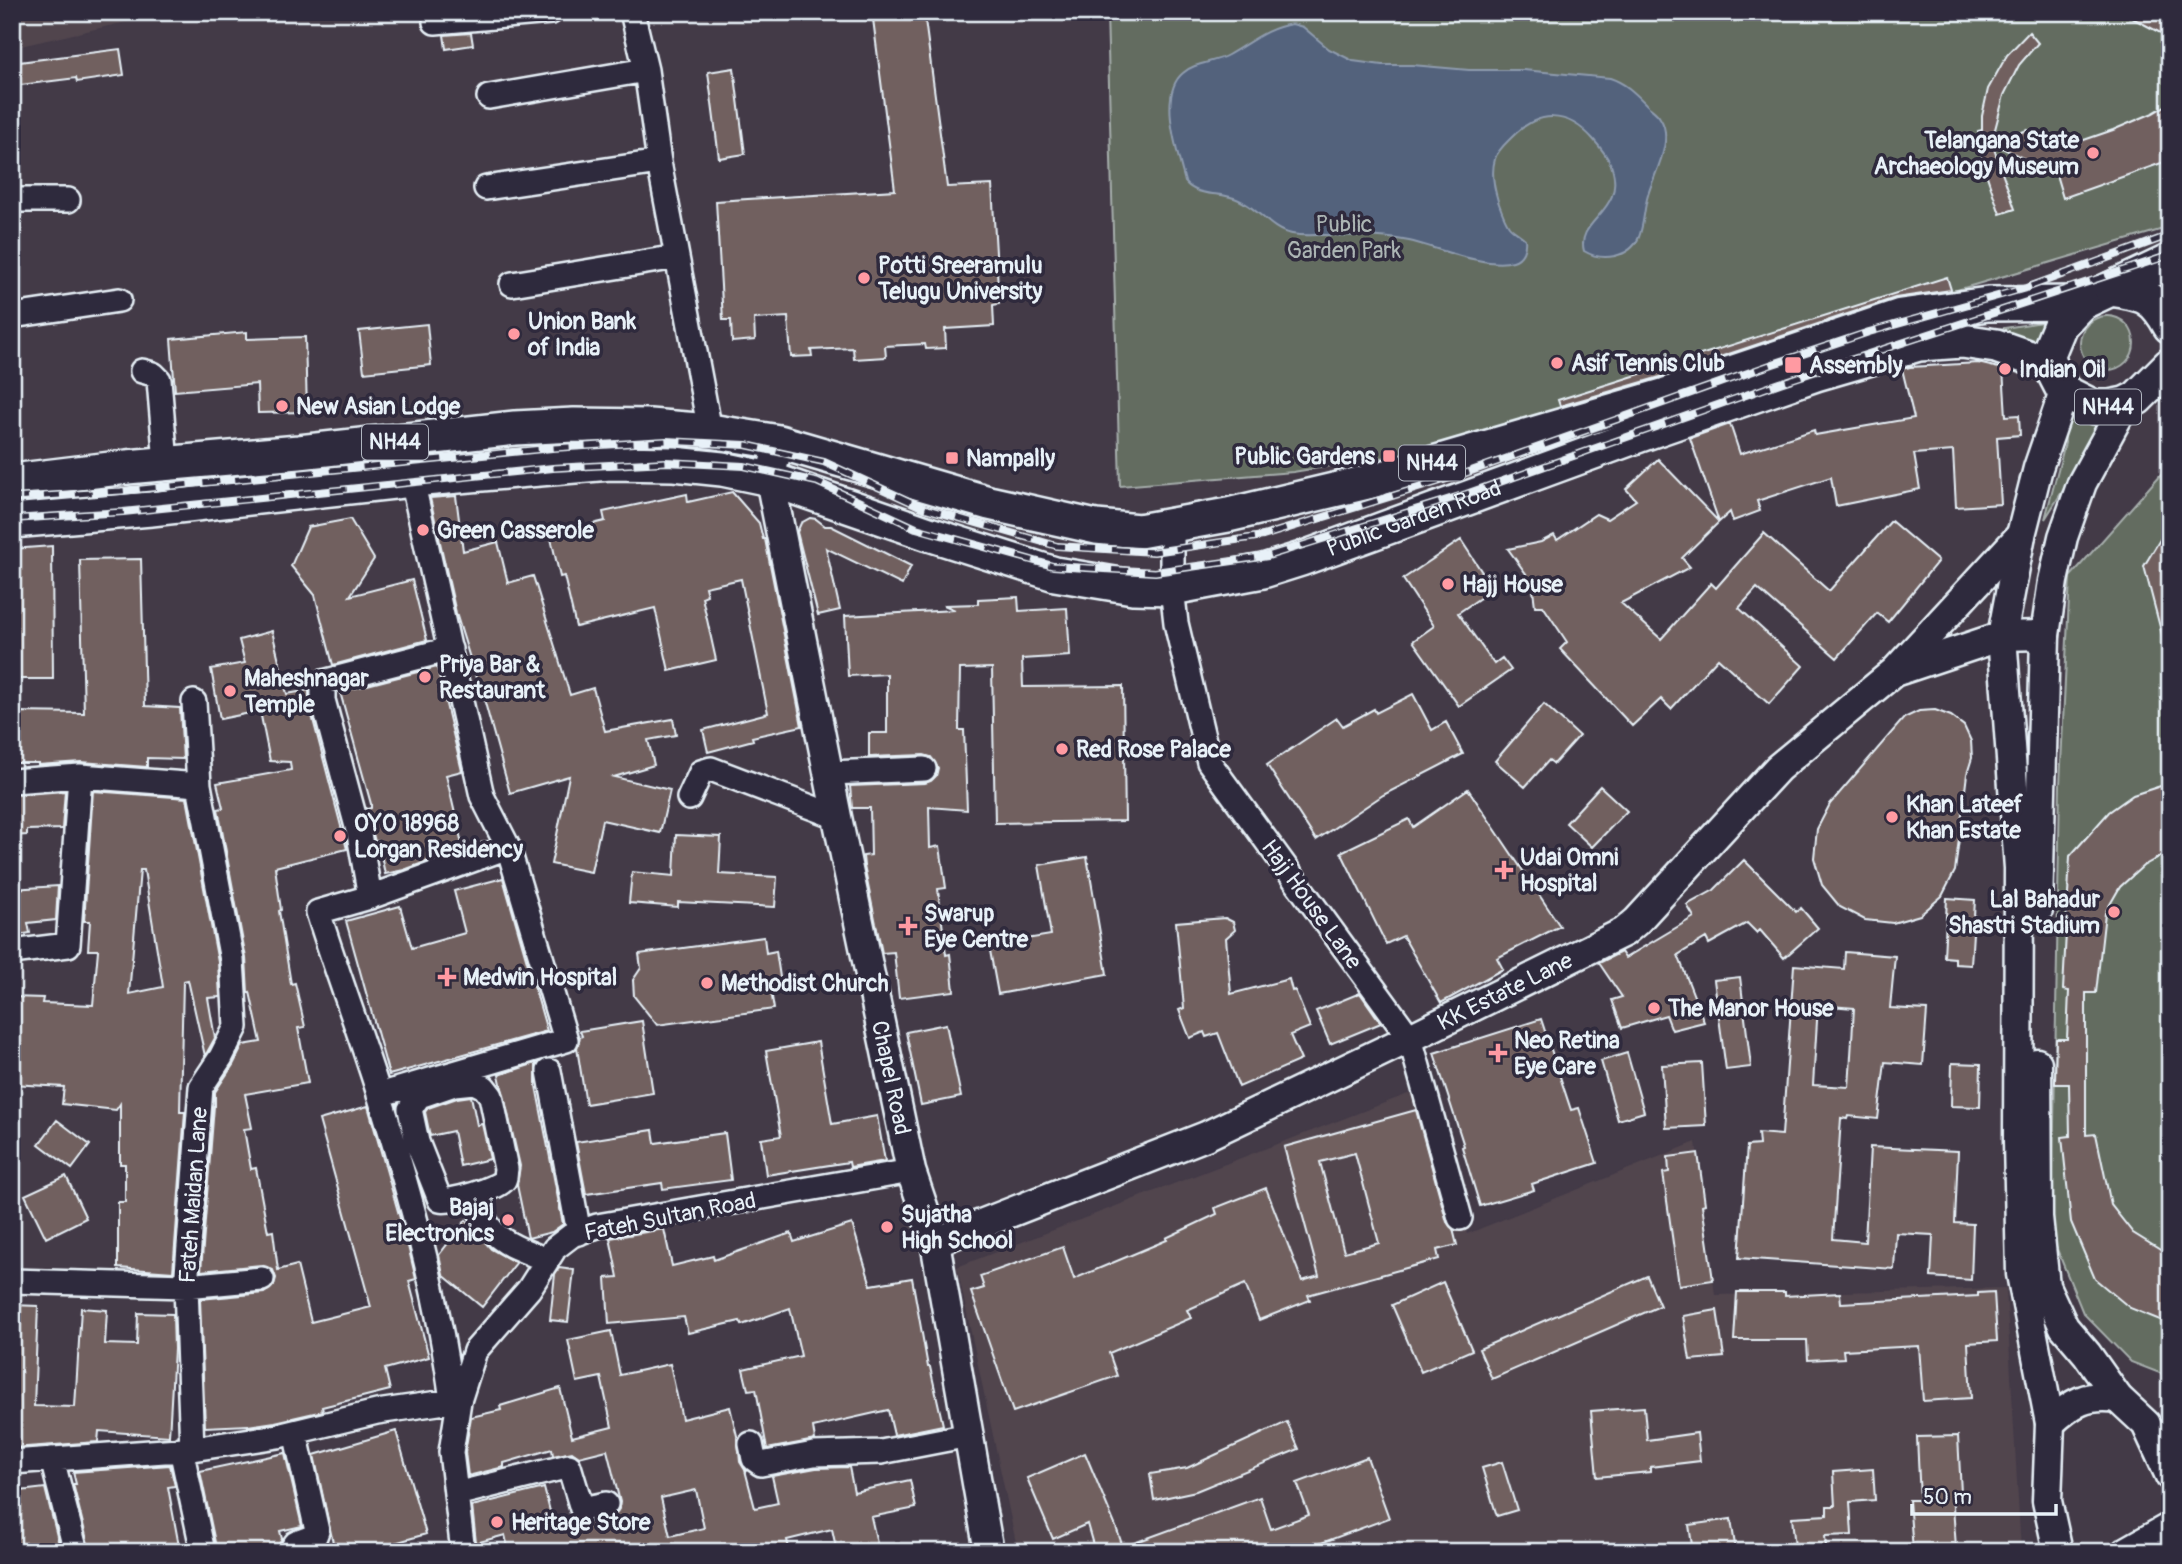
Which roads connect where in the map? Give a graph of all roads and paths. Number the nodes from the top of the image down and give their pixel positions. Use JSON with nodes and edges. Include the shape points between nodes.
{"nodes":[{"id":1,"x":551,"y":12,"type":"edge"},
{"id":2,"x":632,"y":12,"type":"edge"},
{"id":3,"x":435,"y":22,"type":"dead end"},
{"id":4,"x":646,"y":70,"type":"junction"},
{"id":5,"x":489,"y":97,"type":"dead end"},
{"id":6,"x":659,"y":162,"type":"junction"},
{"id":7,"x":486,"y":188,"type":"dead end"},
{"id":8,"x":12,"y":200,"type":"edge"},
{"id":9,"x":68,"y":200,"type":"dead end"},
{"id":10,"x":677,"y":257,"type":"junction"},
{"id":11,"x":2170,"y":261,"type":"edge"},
{"id":12,"x":2170,"y":272,"type":"edge"},
{"id":13,"x":512,"y":284,"type":"dead end"},
{"id":14,"x":2096,"y":296,"type":"junction"},
{"id":15,"x":2170,"y":297,"type":"edge"},
{"id":16,"x":118,"y":300,"type":"dead end"},
{"id":17,"x":12,"y":316,"type":"edge"},
{"id":18,"x":2170,"y":326,"type":"edge"},
{"id":19,"x":2170,"y":365,"type":"edge"},
{"id":20,"x":142,"y":371,"type":"dead end"},
{"id":21,"x":2057,"y":379,"type":"junction"},
{"id":22,"x":2125,"y":404,"type":"junction"},
{"id":23,"x":709,"y":430,"type":"junction"},
{"id":24,"x":779,"y":442,"type":"junction"},
{"id":25,"x":166,"y":463,"type":"junction"},
{"id":26,"x":14,"y":479,"type":"edge"},
{"id":27,"x":771,"y":479,"type":"junction"},
{"id":28,"x":412,"y":480,"type":"junction"},
{"id":29,"x":12,"y":521,"type":"edge"},
{"id":30,"x":1172,"y":526,"type":"junction"},
{"id":31,"x":2021,"y":535,"type":"junction"},
{"id":32,"x":1172,"y":588,"type":"junction"},
{"id":33,"x":2045,"y":635,"type":"junction"},
{"id":34,"x":2002,"y":636,"type":"junction"},
{"id":35,"x":450,"y":649,"type":"junction"},
{"id":36,"x":1894,"y":672,"type":"junction"},
{"id":37,"x":194,"y":702,"type":"dead end"},
{"id":38,"x":925,"y":769,"type":"dead end"},
{"id":39,"x":830,"y":773,"type":"junction"},
{"id":40,"x":80,"y":776,"type":"junction"},
{"id":41,"x":12,"y":781,"type":"edge"},
{"id":42,"x":199,"y":785,"type":"junction"},
{"id":43,"x":689,"y":799,"type":"dead end"},
{"id":44,"x":837,"y":817,"type":"junction"},
{"id":45,"x":508,"y":847,"type":"junction"},
{"id":46,"x":370,"y":897,"type":"junction"},
{"id":47,"x":12,"y":952,"type":"edge"},
{"id":48,"x":1410,"y":1038,"type":"junction"},
{"id":49,"x":549,"y":1071,"type":"dead end"},
{"id":50,"x":379,"y":1095,"type":"junction"},
{"id":51,"x":911,"y":1171,"type":"junction"},
{"id":52,"x":472,"y":1195,"type":"junction"},
{"id":53,"x":1460,"y":1218,"type":"dead end"},
{"id":54,"x":579,"y":1233,"type":"junction"},
{"id":55,"x":935,"y":1242,"type":"junction"},
{"id":56,"x":547,"y":1260,"type":"junction"},
{"id":57,"x":262,"y":1279,"type":"dead end"},
{"id":58,"x":12,"y":1282,"type":"edge"},
{"id":59,"x":186,"y":1286,"type":"junction"},
{"id":60,"x":2118,"y":1398,"type":"junction"},
{"id":61,"x":456,"y":1401,"type":"junction"},
{"id":62,"x":2050,"y":1423,"type":"junction"},
{"id":63,"x":2158,"y":1428,"type":"edge"},
{"id":64,"x":295,"y":1432,"type":"junction"},
{"id":65,"x":969,"y":1435,"type":"junction"},
{"id":66,"x":751,"y":1444,"type":"dead end"},
{"id":67,"x":186,"y":1449,"type":"junction"},
{"id":68,"x":52,"y":1459,"type":"junction"},
{"id":69,"x":12,"y":1462,"type":"edge"},
{"id":70,"x":2170,"y":1476,"type":"edge"},
{"id":71,"x":456,"y":1494,"type":"junction"},
{"id":72,"x":606,"y":1504,"type":"dead end"},
{"id":73,"x":2170,"y":1527,"type":"edge"},
{"id":74,"x":2058,"y":1551,"type":"edge"},
{"id":75,"x":76,"y":1552,"type":"edge"},
{"id":76,"x":202,"y":1552,"type":"edge"},
{"id":77,"x":290,"y":1552,"type":"edge"},
{"id":78,"x":463,"y":1552,"type":"edge"},
{"id":79,"x":989,"y":1552,"type":"edge"},
{"id":80,"x":2126,"y":1552,"type":"edge"}],
"edges":[{"from":1,"to":3,"type":"street"},
{"from":2,"to":4,"type":"street"},
{"from":4,"to":5,"type":"street"},
{"from":4,"to":6,"type":"street"},
{"from":6,"to":7,"type":"street"},
{"from":6,"to":10,"type":"street"},
{"from":8,"to":9,"type":"street"},
{"from":10,"to":13,"type":"street"},
{"from":10,"to":23,"type":"street"},
{"from":11,"to":14,"type":"highway","number":"NH44"},
{"from":12,"to":15,"type":"highway"},
{"from":14,"to":18,"type":"highway","number":"NH44","via":[[2140,294],[2161,310]]},
{"from":14,"to":21,"type":"highway","number":"NH44","via":[[2060,325],[2048,355]]},
{"from":14,"to":30,"type":"highway","number":"NH44","via":[[1901,316],[1666,395],[1372,481]]},
{"from":16,"to":17,"type":"street"},
{"from":19,"to":22,"type":"highway","number":"NH44"},
{"from":20,"to":25,"type":"street","via":[[159,380]]},
{"from":21,"to":22,"type":"highway","number":"NH44","via":[[2094,407]]},
{"from":21,"to":31,"type":"main road"},
{"from":21,"to":32,"type":"highway","name":"Public Garden Road","number":"NH44","via":[[1996,346],[1962,341],[1919,344],[1816,373],[1301,559]]},
{"from":22,"to":33,"type":"main road","via":[[2082,483],[2063,537]]},
{"from":23,"to":24,"type":"highway","number":"NH44"},
{"from":23,"to":25,"type":"highway","number":"NH44","via":[[562,425]]},
{"from":24,"to":27,"type":"main road"},
{"from":24,"to":30,"type":"highway","number":"NH44","via":[[989,503],[1096,527],[1139,531]]},
{"from":25,"to":26,"type":"highway","number":"NH44"},
{"from":27,"to":28,"type":"highway","number":"NH44","via":[[674,464],[610,463]]},
{"from":27,"to":32,"type":"highway","name":"Public Garden Road","number":"NH44","via":[[1055,574],[1133,587]]},
{"from":27,"to":39,"type":"main road","name":"Chapel Road"},
{"from":28,"to":29,"type":"highway","number":"NH44"},
{"from":28,"to":35,"type":"street"},
{"from":30,"to":32,"type":"street","name":"Hajj House Lane"},
{"from":31,"to":34,"type":"main road"},
{"from":31,"to":36,"type":"main road"},
{"from":32,"to":48,"type":"street","name":"Hajj House Lane","via":[[1176,624],[1209,762]]},
{"from":33,"to":34,"type":"main road","name":"KK Estate Lane"},
{"from":33,"to":60,"type":"main road","via":[[2036,960],[2038,1217],[2045,1286],[2064,1327]]},
{"from":34,"to":36,"type":"main road","name":"KK Estate Lane"},
{"from":34,"to":62,"type":"main road","via":[[2019,869],[2021,1274]]},
{"from":35,"to":45,"type":"street","via":[[482,796]]},
{"from":35,"to":46,"type":"street","via":[[323,682],[323,700],[359,834]]},
{"from":36,"to":48,"type":"main road","name":"KK Estate Lane","via":[[1778,768],[1625,932]]},
{"from":37,"to":42,"type":"street","name":"Fateh Maidan Lane"},
{"from":38,"to":39,"type":"street"},
{"from":39,"to":44,"type":"main road","name":"Chapel Road"},
{"from":40,"to":41,"type":"street"},
{"from":40,"to":42,"type":"street"},
{"from":40,"to":47,"type":"street","via":[[68,945]]},
{"from":42,"to":59,"type":"street","name":"Fateh Maidan Lane","via":[[232,960],[236,1027],[201,1087]]},
{"from":43,"to":44,"type":"street","via":[[701,772],[711,769]]},
{"from":44,"to":51,"type":"main road","name":"Chapel Road"},
{"from":45,"to":46,"type":"street"},
{"from":45,"to":50,"type":"street","via":[[566,1040]]},
{"from":46,"to":50,"type":"street","via":[[318,912]]},
{"from":48,"to":53,"type":"street","name":"Hajj House Lane"},
{"from":48,"to":55,"type":"main road","name":"KK Estate Lane","via":[[1206,1136]]},
{"from":49,"to":54,"type":"street"},
{"from":50,"to":61,"type":"street","via":[[429,1272]]},
{"from":51,"to":54,"type":"street","name":"Fateh Sultan Road","via":[[597,1226]]},
{"from":51,"to":55,"type":"main road","name":"Chapel Road"},
{"from":52,"to":52,"type":"street","via":[[440,1200],[417,1142],[410,1109],[419,1096],[474,1082],[491,1096],[506,1170],[502,1182]]},
{"from":52,"to":56,"type":"street","via":[[494,1235]]},
{"from":54,"to":56,"type":"street","name":"Fateh Sultan Road","via":[[555,1248]]},
{"from":55,"to":65,"type":"main road","name":"Chapel Road"},
{"from":56,"to":61,"type":"street","name":"Fateh Sultan Road","via":[[529,1289],[475,1351]]},
{"from":57,"to":59,"type":"street"},
{"from":58,"to":59,"type":"street"},
{"from":59,"to":67,"type":"street","name":"Fateh Maidan Lane"},
{"from":60,"to":62,"type":"main road","via":[[2102,1396],[2071,1404]]},
{"from":60,"to":63,"type":"main road"},
{"from":61,"to":64,"type":"street","via":[[377,1412]]},
{"from":61,"to":71,"type":"street","name":"Fateh Sultan Road","via":[[451,1452]]},
{"from":62,"to":74,"type":"main road","via":[[2047,1501]]},
{"from":63,"to":70,"type":"main road"},
{"from":64,"to":67,"type":"street"},
{"from":64,"to":77,"type":"street","via":[[317,1531]]},
{"from":65,"to":66,"type":"street","via":[[881,1452],[814,1454],[761,1464],[754,1459]]},
{"from":65,"to":79,"type":"main road","name":"Chapel Road"},
{"from":67,"to":68,"type":"street"},
{"from":67,"to":76,"type":"street","name":"Fateh Maidan Lane"},
{"from":68,"to":69,"type":"street"},
{"from":68,"to":75,"type":"street"},
{"from":71,"to":72,"type":"street","via":[[569,1466],[582,1508]]},
{"from":71,"to":78,"type":"street","name":"Fateh Sultan Road"},
{"from":73,"to":80,"type":"main road"}]}
